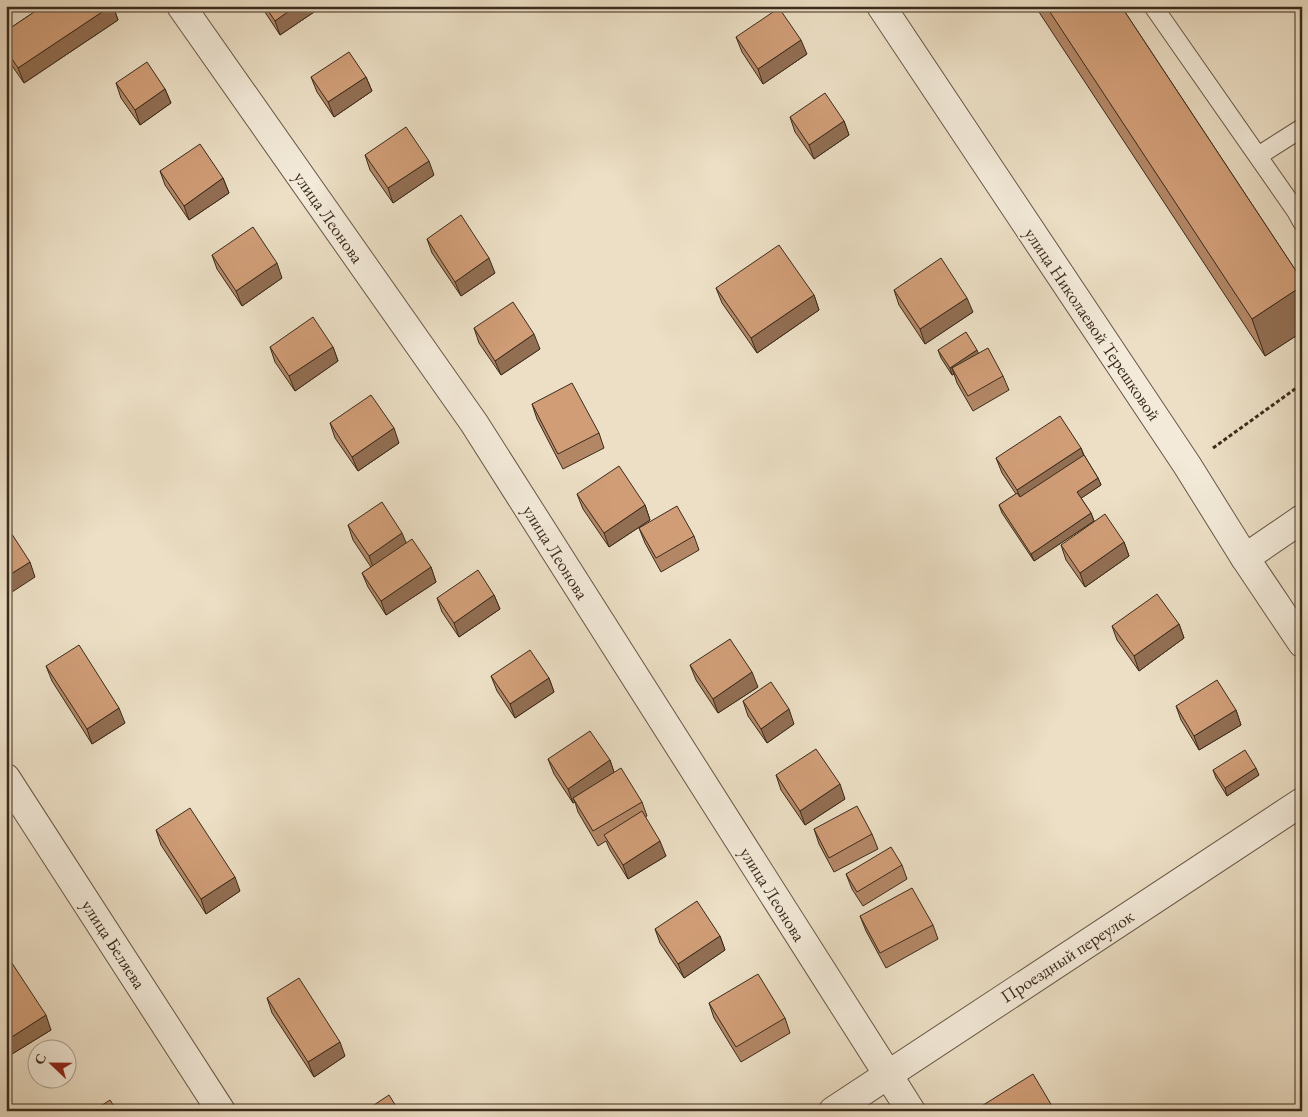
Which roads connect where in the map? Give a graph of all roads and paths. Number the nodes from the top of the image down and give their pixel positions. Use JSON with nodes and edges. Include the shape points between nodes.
{"nodes":[{"id":1,"x":181,"y":6,"type":"edge"},
{"id":2,"x":881,"y":6,"type":"edge"},
{"id":3,"x":1153,"y":6,"type":"edge"},
{"id":4,"x":1302,"y":128,"type":"edge"},
{"id":5,"x":1258,"y":156,"type":"junction"},
{"id":6,"x":1302,"y":222,"type":"edge"},
{"id":7,"x":1302,"y":384,"type":"edge"},
{"id":8,"x":1187,"y":465,"type":"junction"},
{"id":9,"x":1302,"y":519,"type":"edge"},
{"id":10,"x":1245,"y":558,"type":"junction"},
{"id":11,"x":1302,"y":643,"type":"edge"},
{"id":12,"x":6,"y":778,"type":"edge"},
{"id":13,"x":1302,"y":802,"type":"edge"},
{"id":14,"x":887,"y":1075,"type":"junction"},
{"id":15,"x":221,"y":1111,"type":"edge"},
{"id":16,"x":833,"y":1111,"type":"edge"},
{"id":17,"x":911,"y":1111,"type":"edge"}],
"edges":[{"from":1,"to":14,"type":"street","name":"улица Леонова","via":[[474,423]]},
{"from":2,"to":8,"type":"street","name":"улица Николаевой Терешковой"},
{"from":3,"to":5,"type":"lane"},
{"from":4,"to":5,"type":"lane"},
{"from":5,"to":6,"type":"lane"},
{"from":7,"to":8,"type":"path"},
{"from":8,"to":10,"type":"street","name":"улица Николаевой Терешковой"},
{"from":9,"to":10,"type":"street"},
{"from":10,"to":11,"type":"street","name":"улица Николаевой Терешковой"},
{"from":12,"to":15,"type":"street","name":"улица Беляева"},
{"from":13,"to":14,"type":"street","name":"Проездный переулок"},
{"from":14,"to":16,"type":"street","name":"Проездный переулок"},
{"from":14,"to":17,"type":"street","name":"улица Леонова"}]}
